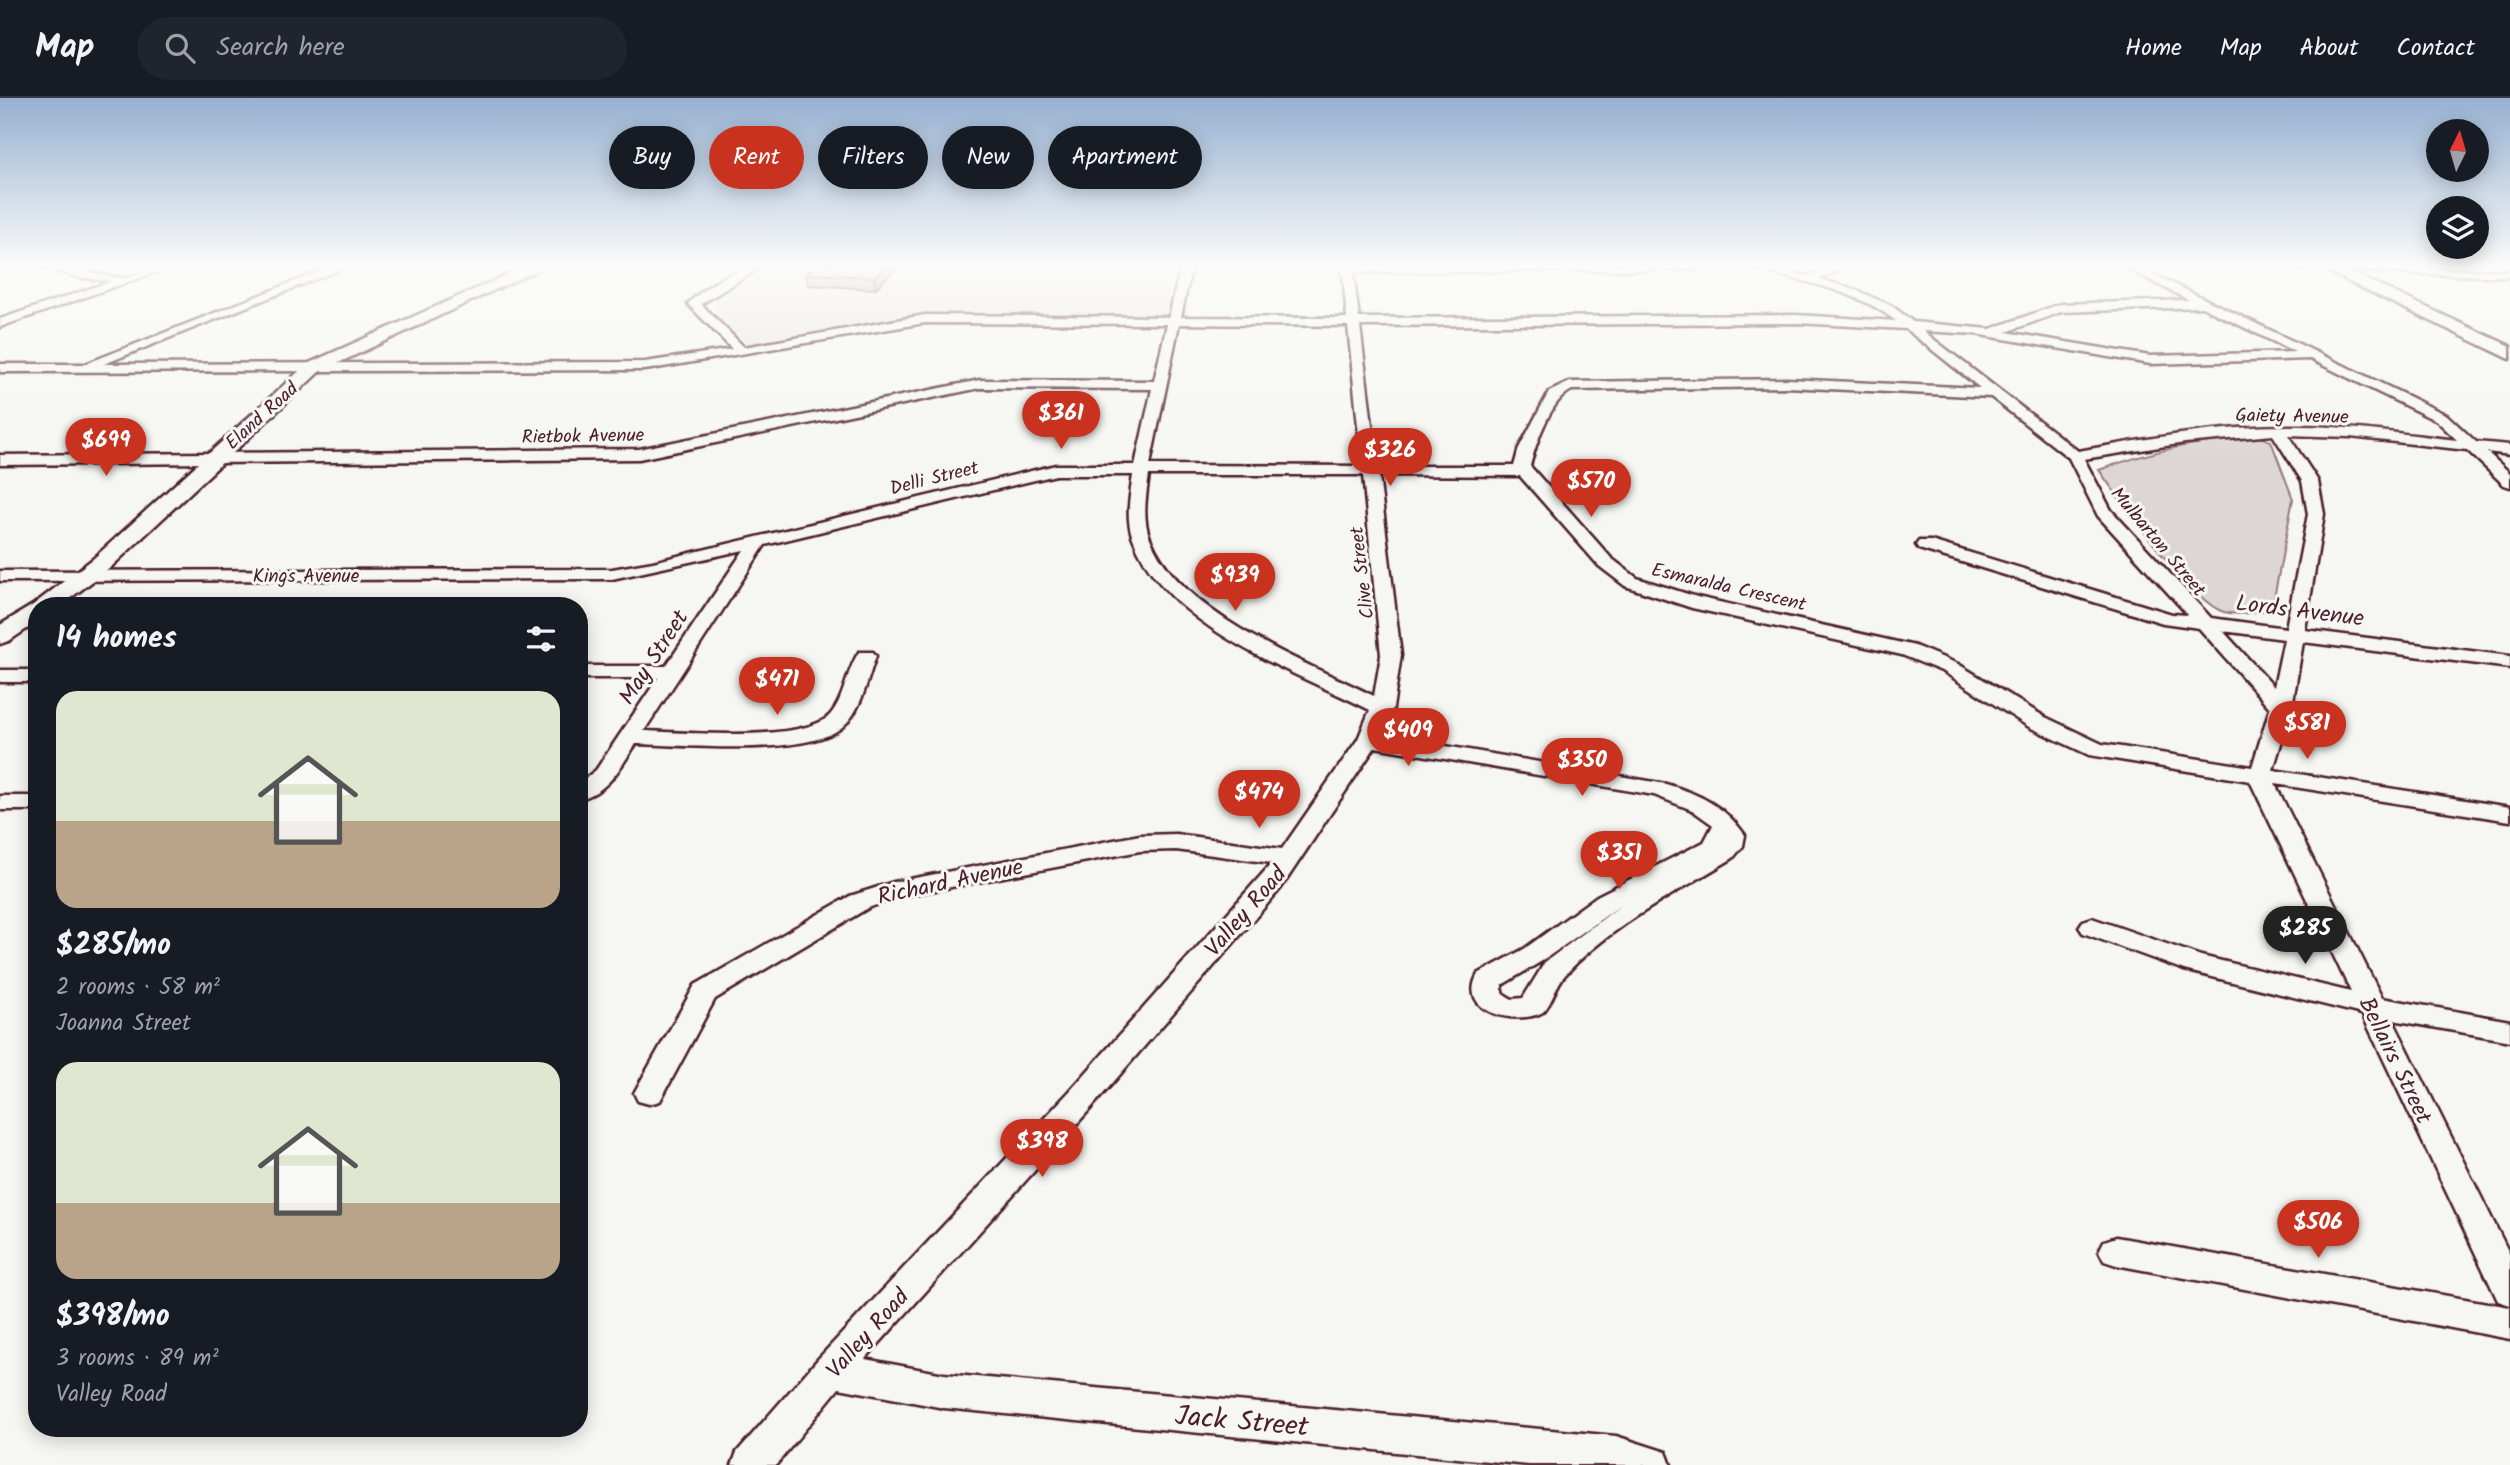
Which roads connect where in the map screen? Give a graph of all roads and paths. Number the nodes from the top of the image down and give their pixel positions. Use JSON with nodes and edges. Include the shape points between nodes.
{"nodes":[{"id":1,"x":180,"y":329,"type":"edge"},
{"id":2,"x":400,"y":329,"type":"edge"},
{"id":3,"x":719,"y":329,"type":"edge"},
{"id":4,"x":869,"y":329,"type":"edge"},
{"id":5,"x":1172,"y":329,"type":"edge"},
{"id":6,"x":1354,"y":329,"type":"edge"},
{"id":7,"x":1916,"y":329,"type":"edge"},
{"id":8,"x":1955,"y":329,"type":"edge"},
{"id":9,"x":2002,"y":329,"type":"edge"},
{"id":10,"x":2259,"y":329,"type":"edge"},
{"id":11,"x":2461,"y":329,"type":"edge"},
{"id":12,"x":1993,"y":332,"type":"junction"},
{"id":13,"x":741,"y":351,"type":"junction"},
{"id":14,"x":2510,"y":352,"type":"edge"},
{"id":15,"x":2313,"y":355,"type":"junction"},
{"id":16,"x":0,"y":368,"type":"edge"},
{"id":17,"x":313,"y":368,"type":"junction"},
{"id":18,"x":76,"y":369,"type":"junction"},
{"id":19,"x":1160,"y":386,"type":"junction"},
{"id":20,"x":1997,"y":393,"type":"junction"},
{"id":21,"x":2278,"y":431,"type":"junction"},
{"id":22,"x":2473,"y":447,"type":"junction"},
{"id":23,"x":2510,"y":450,"type":"edge"},
{"id":24,"x":2075,"y":456,"type":"junction"},
{"id":25,"x":213,"y":459,"type":"junction"},
{"id":26,"x":0,"y":460,"type":"edge"},
{"id":27,"x":1142,"y":468,"type":"junction"},
{"id":28,"x":1369,"y":470,"type":"junction"},
{"id":29,"x":1523,"y":471,"type":"junction"},
{"id":30,"x":2510,"y":482,"type":"edge"},
{"id":31,"x":760,"y":540,"type":"junction"},
{"id":32,"x":1925,"y":545,"type":"dead end"},
{"id":33,"x":612,"y":574,"type":"joint"},
{"id":34,"x":88,"y":575,"type":"junction"},
{"id":35,"x":0,"y":576,"type":"edge"},
{"id":36,"x":57,"y":597,"type":"edge"},
{"id":37,"x":2204,"y":623,"type":"junction"},
{"id":38,"x":2294,"y":634,"type":"junction"},
{"id":39,"x":866,"y":656,"type":"dead end"},
{"id":40,"x":2510,"y":662,"type":"edge"},
{"id":41,"x":588,"y":672,"type":"edge"},
{"id":42,"x":672,"y":672,"type":"junction"},
{"id":43,"x":0,"y":676,"type":"edge"},
{"id":44,"x":28,"y":676,"type":"edge"},
{"id":45,"x":2281,"y":707,"type":"junction"},
{"id":46,"x":1382,"y":708,"type":"junction"},
{"id":47,"x":630,"y":737,"type":"junction"},
{"id":48,"x":1369,"y":739,"type":"junction"},
{"id":49,"x":2260,"y":777,"type":"junction"},
{"id":50,"x":588,"y":787,"type":"edge"},
{"id":51,"x":0,"y":803,"type":"edge"},
{"id":52,"x":28,"y":803,"type":"edge"},
{"id":53,"x":2510,"y":814,"type":"edge"},
{"id":54,"x":1724,"y":826,"type":"junction"},
{"id":55,"x":1290,"y":858,"type":"junction"},
{"id":56,"x":2092,"y":927,"type":"dead end"},
{"id":57,"x":2370,"y":1006,"type":"junction"},
{"id":58,"x":2510,"y":1031,"type":"edge"},
{"id":59,"x":649,"y":1093,"type":"dead end"},
{"id":60,"x":2116,"y":1251,"type":"dead end"},
{"id":61,"x":2510,"y":1290,"type":"edge"},
{"id":62,"x":2510,"y":1323,"type":"edge"},
{"id":63,"x":832,"y":1370,"type":"junction"},
{"id":64,"x":751,"y":1465,"type":"edge"},
{"id":65,"x":1652,"y":1465,"type":"edge"}],
"edges":[{"from":1,"to":18,"type":"street"},
{"from":2,"to":17,"type":"street","name":"Eland Road"},
{"from":3,"to":13,"type":"street"},
{"from":4,"to":13,"type":"street"},
{"from":5,"to":19,"type":"street"},
{"from":6,"to":28,"type":"street","name":"Clive Street"},
{"from":7,"to":20,"type":"street","name":"Mulbarton Street"},
{"from":8,"to":12,"type":"street"},
{"from":9,"to":12,"type":"street"},
{"from":10,"to":15,"type":"street"},
{"from":11,"to":14,"type":"main road"},
{"from":12,"to":15,"type":"street","via":[[2150,360]]},
{"from":13,"to":17,"type":"street","via":[[629,367]]},
{"from":15,"to":22,"type":"street","via":[[2442,418]]},
{"from":16,"to":18,"type":"street"},
{"from":17,"to":18,"type":"street"},
{"from":17,"to":25,"type":"street","name":"Eland Road"},
{"from":19,"to":25,"type":"street","name":"Rietbok Avenue","via":[[980,384],[639,454]]},
{"from":19,"to":27,"type":"street"},
{"from":20,"to":24,"type":"street","name":"Mulbarton Street"},
{"from":20,"to":29,"type":"street","via":[[1787,383],[1570,386],[1556,392],[1550,401],[1522,458]]},
{"from":21,"to":22,"type":"street","name":"Gaiety Avenue"},
{"from":21,"to":24,"type":"street","name":"Gaiety Avenue","via":[[2195,435]]},
{"from":21,"to":38,"type":"street","via":[[2300,459],[2316,502]]},
{"from":22,"to":23,"type":"street","name":"Gaiety Avenue"},
{"from":22,"to":30,"type":"street"},
{"from":24,"to":37,"type":"street","name":"Mulbarton Street","via":[[2104,512]]},
{"from":25,"to":26,"type":"street","name":"Rietbok Avenue"},
{"from":25,"to":34,"type":"street","name":"Eland Road"},
{"from":27,"to":28,"type":"street","name":"Delli Street"},
{"from":27,"to":31,"type":"street","name":"Delli Street","via":[[1043,472]]},
{"from":27,"to":46,"type":"street","via":[[1136,508],[1141,538],[1149,557],[1179,591],[1224,629]]},
{"from":28,"to":29,"type":"street","name":"Delli Street"},
{"from":28,"to":46,"type":"street","name":"Clive Street","via":[[1391,655]]},
{"from":29,"to":49,"type":"street","name":"Esmaralda Crescent","via":[[1605,562],[1631,582],[1671,596],[1908,650],[1951,668],[2037,722],[2097,750]]},
{"from":31,"to":33,"type":"street","name":"Delli Street"},
{"from":31,"to":42,"type":"street","name":"May Street"},
{"from":32,"to":37,"type":"street","name":"Lords Avenue","via":[[2160,617]]},
{"from":33,"to":34,"type":"street","name":"Kings Avenue"},
{"from":34,"to":35,"type":"street","name":"Kings Avenue"},
{"from":34,"to":36,"type":"street","name":"Eland Road"},
{"from":37,"to":38,"type":"street","name":"Lords Avenue"},
{"from":37,"to":45,"type":"street","name":"Mulbarton Street"},
{"from":38,"to":40,"type":"street","name":"Lords Avenue"},
{"from":38,"to":45,"type":"street"},
{"from":39,"to":47,"type":"street","via":[[841,715],[820,732],[784,738]]},
{"from":41,"to":42,"type":"street"},
{"from":42,"to":47,"type":"street","name":"May Street"},
{"from":43,"to":44,"type":"street"},
{"from":45,"to":49,"type":"street"},
{"from":46,"to":48,"type":"street","name":"Valley Road"},
{"from":47,"to":50,"type":"street","name":"May Street","via":[[598,781]]},
{"from":48,"to":54,"type":"street","via":[[1658,789],[1713,812]]},
{"from":48,"to":55,"type":"street","name":"Valley Road"},
{"from":49,"to":53,"type":"street","name":"Esmaralda Crescent"},
{"from":49,"to":57,"type":"street","name":"Bellairs Street"},
{"from":51,"to":52,"type":"street"},
{"from":54,"to":54,"type":"street","via":[[1733,835],[1724,853],[1625,915],[1554,970],[1534,1004],[1518,1010],[1488,997],[1486,986],[1493,977],[1533,955],[1606,902],[1713,846]]},
{"from":55,"to":59,"type":"street","name":"Richard Avenue","via":[[1177,842],[1140,843],[876,895],[705,992]]},
{"from":55,"to":63,"type":"street","name":"Valley Road","via":[[1080,1100]]},
{"from":56,"to":57,"type":"street","via":[[2192,963]]},
{"from":57,"to":58,"type":"street"},
{"from":57,"to":61,"type":"street","name":"Bellairs Street"},
{"from":60,"to":62,"type":"street"},
{"from":63,"to":64,"type":"street","name":"Valley Road"},
{"from":63,"to":65,"type":"street","name":"Jack Street","via":[[944,1391],[1578,1451]]}]}
